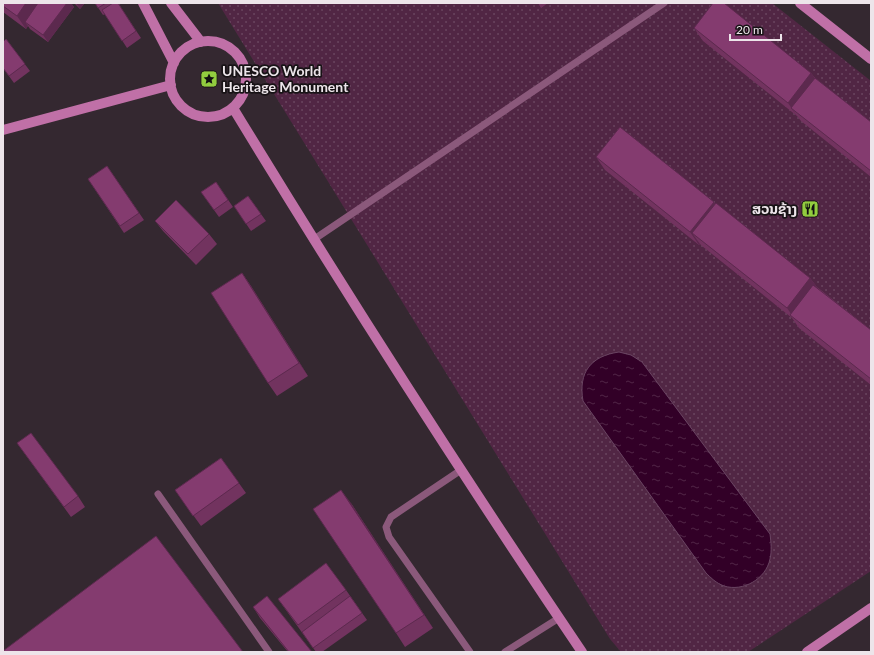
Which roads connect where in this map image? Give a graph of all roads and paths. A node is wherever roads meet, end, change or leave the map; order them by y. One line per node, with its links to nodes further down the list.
1 (143, 3): 7 (street)
2 (171, 3): 5 (street)
3 (664, 3): 11 (lane)
4 (800, 3): 6 (street)
5 (201, 42): 7 (street); 9 (street)
6 (871, 59)
7 (174, 63): 8 (street)
8 (171, 85): 9 (street); 10 (street)
9 (233, 108): 11 (street)
10 (3, 130)
11 (313, 240): 12 (street)
12 (461, 470): 15 (street); 17 (lane)
13 (158, 494): 16 (lane)
14 (871, 608): 20 (street)
15 (559, 618): 18 (lane); 19 (street)
16 (269, 652)
17 (470, 652)
18 (505, 652)
19 (582, 652)
20 (807, 652)

